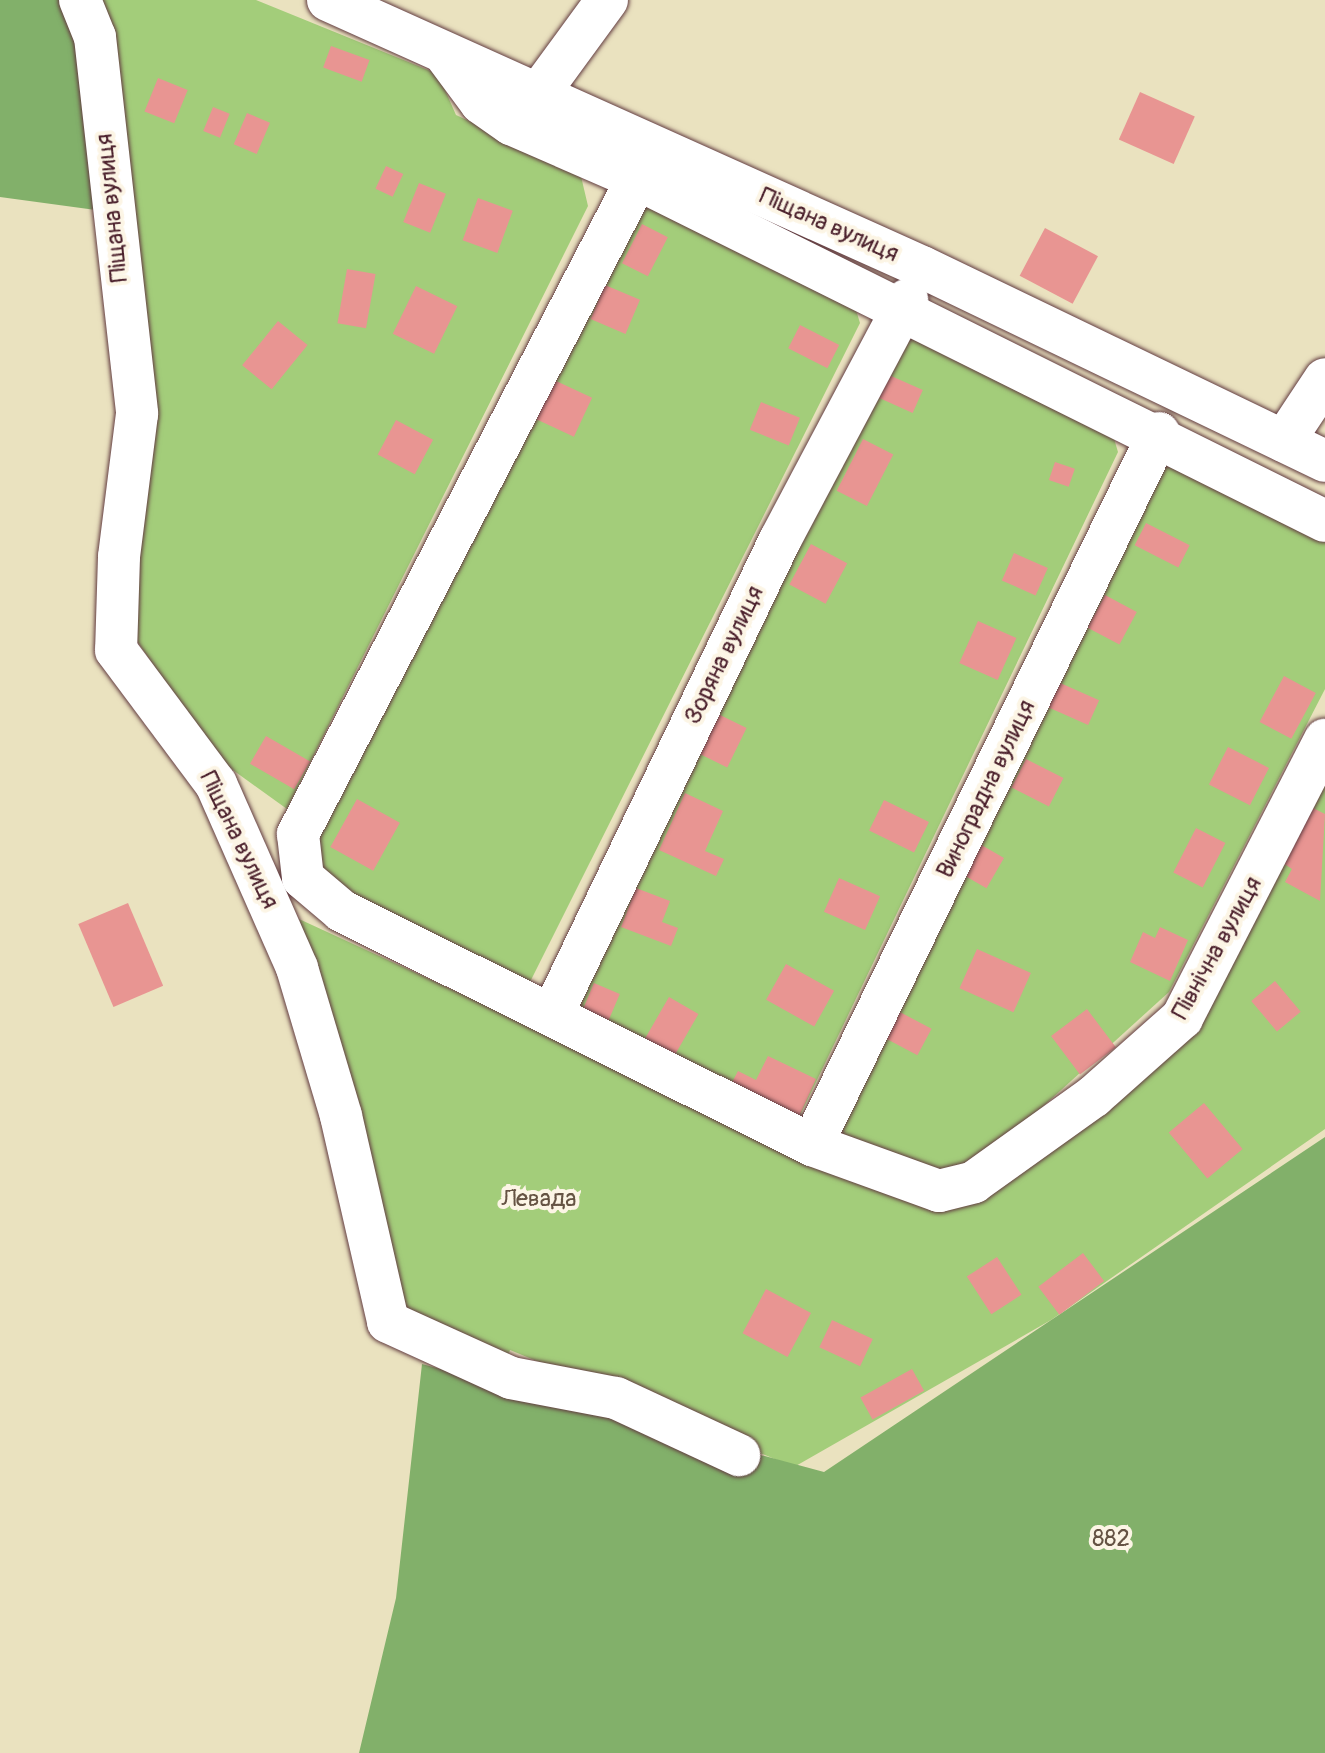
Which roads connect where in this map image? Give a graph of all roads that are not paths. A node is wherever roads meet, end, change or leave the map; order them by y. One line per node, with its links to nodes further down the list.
1 (80, 0): 16 (street, Піщана вулиця)
2 (328, 0): 4 (street, Піщана вулиця)
3 (607, 0): 5 (street)
4 (447, 57): 5 (street, Піщана вулиця); 6 (street)
5 (539, 93): 10 (street, Піщана вулиця)
6 (637, 179): 7 (street); 14 (street)
7 (905, 305): 9 (street); 14 (street, Зоряна вулиця)
8 (1325, 379): 10 (street)
9 (1159, 433): 12 (street); 15 (street, Виноградна вулиця)
10 (1284, 441): 11 (street, Піщана вулиця)
11 (1325, 461)
12 (1325, 521)
13 (1325, 740): 15 (street, Північна вулиця)
14 (552, 1015): 15 (street)
15 (812, 1145)
16 (739, 1455)

